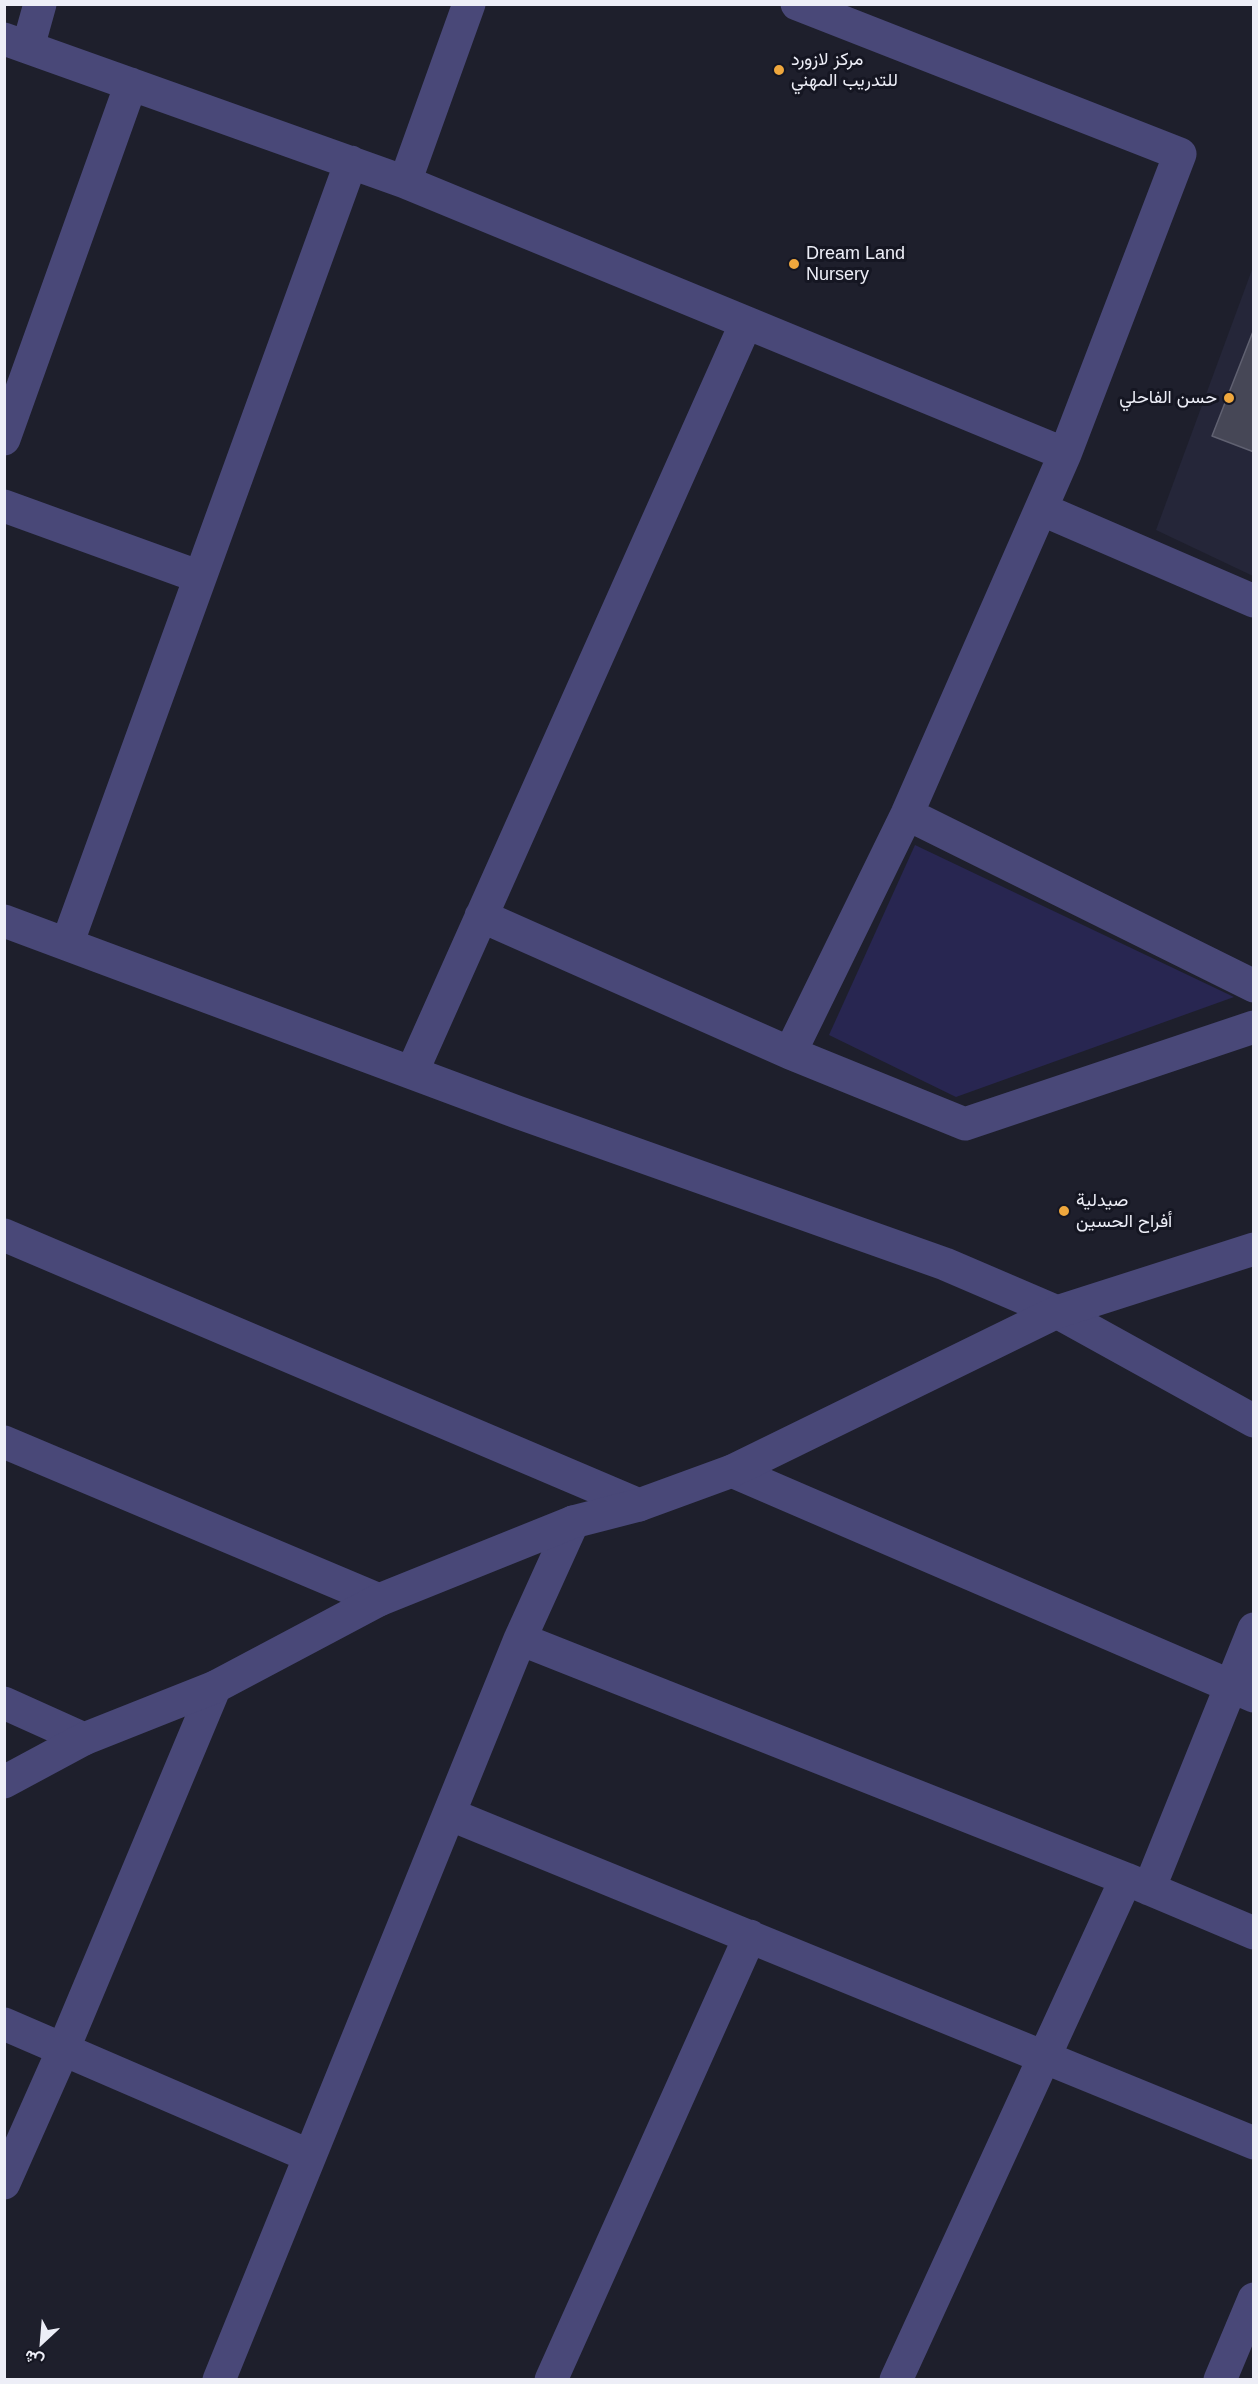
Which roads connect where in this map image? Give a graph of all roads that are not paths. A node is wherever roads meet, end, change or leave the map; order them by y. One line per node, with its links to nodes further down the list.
1 (40, 4): 4 (street)
2 (469, 4): 7 (street)
3 (797, 4): 10 (street)
4 (16, 43): 5 (street)
5 (132, 84): 6 (street); 9 (street)
6 (351, 162): 7 (street); 13 (street)
7 (405, 182): 8 (street)
8 (746, 323): 10 (street); 16 (street)
9 (4, 439)
10 (1065, 454): 12 (street)
11 (4, 506): 13 (street)
12 (1041, 509): 14 (street); 15 (street)
13 (200, 577): 18 (street)
14 (1254, 601)
15 (907, 814): 19 (street); 21 (street)
16 (481, 916): 21 (street); 22 (street)
17 (4, 921): 18 (street)
18 (67, 944): 22 (street)
19 (1254, 986)
20 (1254, 1027): 21 (street)
21 (790, 1053)
22 (412, 1072): 25 (street)
23 (4, 1235): 29 (street)
24 (1254, 1249): 25 (street)
25 (1058, 1312): 26 (street); 28 (street)
26 (1254, 1421)
27 (4, 1442): 31 (street)
28 (732, 1471): 29 (street); 35 (street)
29 (639, 1505): 30 (street)
30 (573, 1522): 31 (street); 33 (street)
31 (379, 1600): 34 (street)
32 (1254, 1629): 35 (street)
33 (520, 1639): 39 (street); 40 (street)
34 (215, 1687): 37 (street); 44 (street)
35 (1241, 1691): 40 (street)
36 (4, 1702): 37 (street)
37 (84, 1739): 38 (street)
38 (4, 1782)
39 (449, 1814): 42 (street); 47 (street)
40 (1137, 1884): 41 (street); 45 (street)
41 (1254, 1933)
42 (750, 1936): 45 (street); 51 (street)
43 (4, 2024): 44 (street)
44 (63, 2050): 47 (street); 48 (street)
45 (1044, 2056): 46 (street); 52 (street)
46 (1254, 2143)
47 (310, 2156): 50 (street)
48 (4, 2183)
49 (1254, 2299): 53 (street)
50 (219, 2379)
51 (550, 2379)
52 (896, 2379)
53 (1220, 2379)

